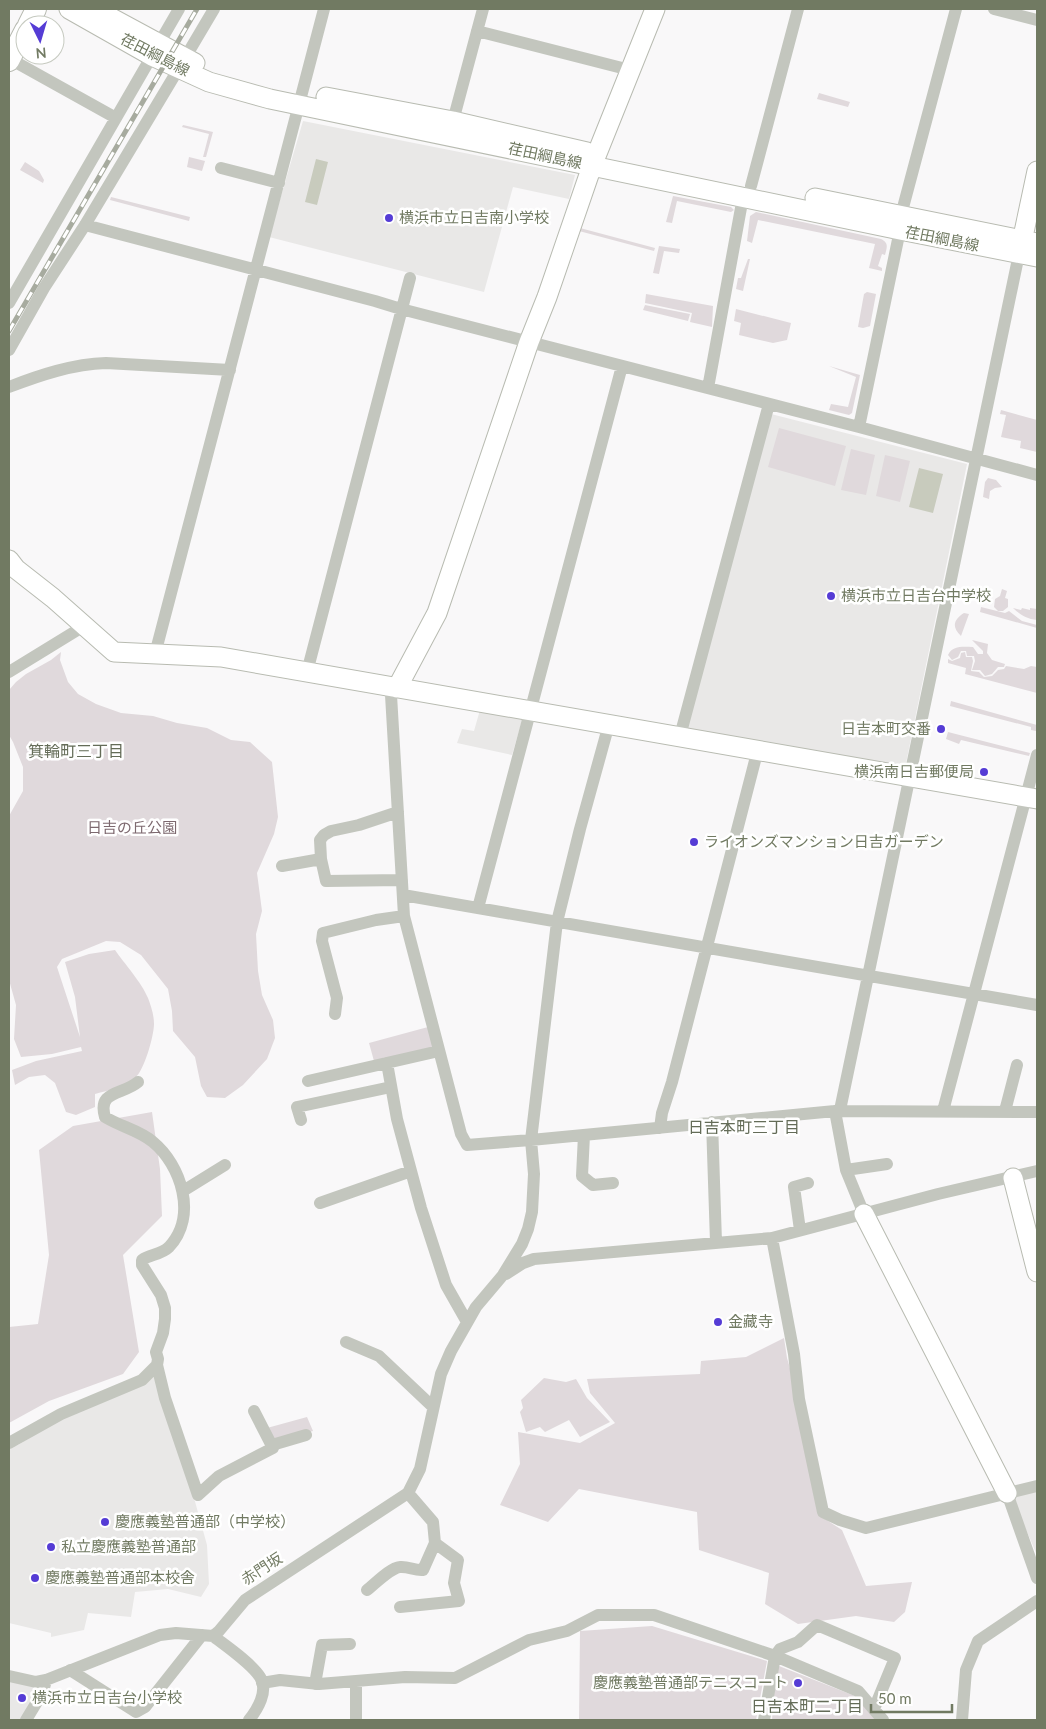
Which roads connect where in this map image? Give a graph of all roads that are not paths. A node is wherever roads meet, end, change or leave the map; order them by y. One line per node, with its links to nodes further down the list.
1 (69, 9): 13 (street, 荏田綱島線)
2 (95, 9): 13 (street, 荏田綱島線)
3 (179, 9): 13 (street)
4 (214, 9): 15 (street)
5 (324, 9): 17 (street)
6 (482, 9): 12 (street)
7 (655, 9): 16 (street)
8 (798, 9): 24 (street)
9 (956, 9): 25 (street)
10 (994, 9): 11 (street)
11 (1037, 20)
12 (477, 31): 16 (street); 19 (street)
13 (156, 49): 15 (street, 荏田綱島線); 18 (street)
14 (10, 60): 18 (street)
15 (182, 63): 17 (street, 荏田綱島線); 26 (street)
16 (630, 70): 20 (street)
17 (302, 98): 19 (street, 荏田綱島線); 20 (street, 荏田綱島線); 23 (street)
18 (116, 118): 30 (street)
19 (453, 121): 20 (street, 荏田綱島線)
20 (594, 160): 24 (street, 荏田綱島線); 32 (street)
21 (221, 168): 23 (street)
22 (1037, 171): 27 (street)
23 (279, 183): 28 (street)
24 (747, 191): 25 (street, 荏田綱島線); 37 (street)
25 (900, 223): 27 (street, 荏田綱島線); 39 (street)
26 (85, 224): 28 (street); 33 (street)
27 (1029, 248): 40 (street)
28 (256, 269): 31 (street); 35 (street)
29 (410, 278): 31 (street)
30 (9, 302)
31 (401, 310): 32 (street); 46 (street)
32 (529, 342): 34 (street); 47 (street)
33 (9, 350)
34 (622, 366): 37 (street); 48 (street)
35 (230, 370): 36 (street); 44 (street)
36 (9, 387)
37 (708, 388): 38 (street)
38 (769, 404): 39 (street); 50 (street)
39 (859, 427): 40 (street)
40 (976, 459): 41 (street); 53 (street)
41 (1037, 475)
42 (9, 560): 43 (street)
43 (84, 626): 44 (street); 45 (street)
44 (155, 654): 46 (street)
45 (9, 672)
46 (307, 672): 47 (street)
47 (397, 688): 48 (street); 55 (street)
48 (530, 709): 49 (street); 60 (street)
49 (609, 724): 50 (street); 62 (street)
50 (680, 736): 51 (street)
51 (758, 749): 53 (street); 63 (street)
52 (1037, 755): 54 (street)
53 (910, 777): 54 (street); 64 (street)
54 (1031, 798): 65 (street)
55 (398, 812): 56 (street); 58 (street)
56 (321, 859): 57 (street); 58 (street)
57 (282, 866)
58 (402, 880): 59 (street)
59 (404, 895): 60 (street); 61 (street)
60 (478, 908): 62 (street)
61 (404, 916): 67 (street); 68 (street)
62 (557, 922): 63 (street); 82 (street)
63 (707, 947): 64 (street); 80 (street)
64 (868, 976): 65 (street); 74 (street)
65 (974, 994): 66 (street); 75 (street)
66 (1037, 1005)
67 (335, 1014)
68 (439, 1051): 69 (street); 82 (street)
69 (387, 1063): 71 (street); 73 (street)
70 (1017, 1065): 76 (street)
71 (308, 1081)
72 (138, 1082): 91 (street)
73 (391, 1087): 78 (street); 86 (street)
74 (837, 1110): 75 (street); 79 (street); 85 (street)
75 (943, 1111): 76 (street)
76 (1005, 1111): 77 (street)
77 (1037, 1112)
78 (301, 1120)
79 (712, 1122): 80 (street); 96 (street)
80 (660, 1128): 81 (street)
81 (584, 1135): 82 (street); 89 (street)
82 (531, 1140): 98 (street)
83 (887, 1164): 85 (street)
84 (224, 1165): 91 (street)
85 (846, 1170): 93 (street)
86 (411, 1171): 92 (street); 99 (street)
87 (1037, 1171): 88 (street)
88 (1012, 1178): 93 (street); 97 (street)
89 (613, 1183)
90 (808, 1183): 94 (street)
91 (183, 1191): 101 (street)
92 (320, 1203)
93 (864, 1214): 94 (street); 109 (street)
94 (800, 1230): 95 (street)
95 (772, 1238): 96 (street); 109 (street)
96 (716, 1242): 98 (street)
97 (1037, 1272)
98 (503, 1275): 99 (street)
99 (467, 1322): 102 (street)
100 (346, 1342): 102 (street)
101 (157, 1365): 105 (street); 106 (street)
102 (433, 1407): 108 (street)
103 (254, 1411): 106 (street)
104 (306, 1435): 106 (street)
105 (9, 1443)
106 (272, 1445)
107 (1037, 1486): 109 (street)
108 (408, 1493): 110 (street); 115 (street, 赤門坂)
109 (1007, 1493): 111 (street)
110 (435, 1543): 112 (street); 114 (street)
111 (1037, 1578)
112 (367, 1590)
113 (1037, 1601): 130 (street)
114 (400, 1607)
115 (208, 1635): 118 (street); 118 (street, 赤門坂); 122 (street)
116 (350, 1644): 123 (street)
117 (775, 1656): 121 (street); 124 (street); 124 (street); 128 (street)
118 (70, 1670): 120 (street)
119 (9, 1676): 120 (street)
120 (46, 1680): 125 (street)
121 (356, 1682): 123 (street); 127 (street)
122 (262, 1683): 123 (street); 126 (street)
123 (315, 1684)
124 (874, 1709): 129 (street)
125 (26, 1720)
126 (249, 1720)
127 (356, 1720)
128 (764, 1720)
129 (883, 1720)
130 (962, 1720)

